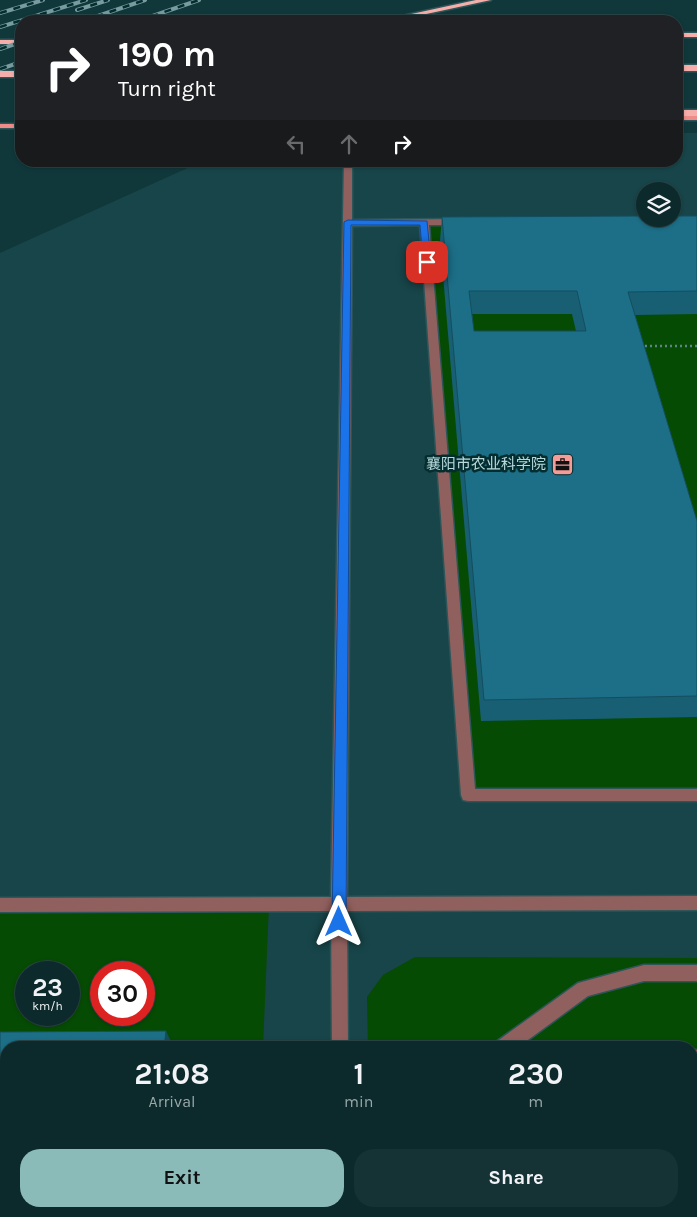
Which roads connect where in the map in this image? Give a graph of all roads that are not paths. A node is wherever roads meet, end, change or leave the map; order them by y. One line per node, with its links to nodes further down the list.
1 (487, 0): 2 (highway)
2 (413, 15)
3 (0, 33): 4 (highway)
4 (15, 33)
5 (683, 35): 6 (highway)
6 (697, 35)
7 (0, 42): 8 (highway)
8 (15, 42)
9 (683, 68): 10 (highway)
10 (697, 68)
11 (0, 74): 12 (highway)
12 (15, 74)
13 (683, 113): 14 (highway)
14 (697, 113)
15 (683, 118): 16 (main road)
16 (697, 118)
17 (0, 126): 18 (main road)
18 (15, 126)
19 (348, 167): 20 (street)
20 (348, 222): 21 (street); 26 (street)
21 (424, 222): 22 (street); 23 (street)
22 (463, 222)
23 (697, 794)
24 (697, 903): 26 (street)
25 (0, 904): 26 (street)
26 (339, 904): 28 (street)
27 (697, 973): 29 (street)
28 (340, 1041)
29 (512, 1041)

